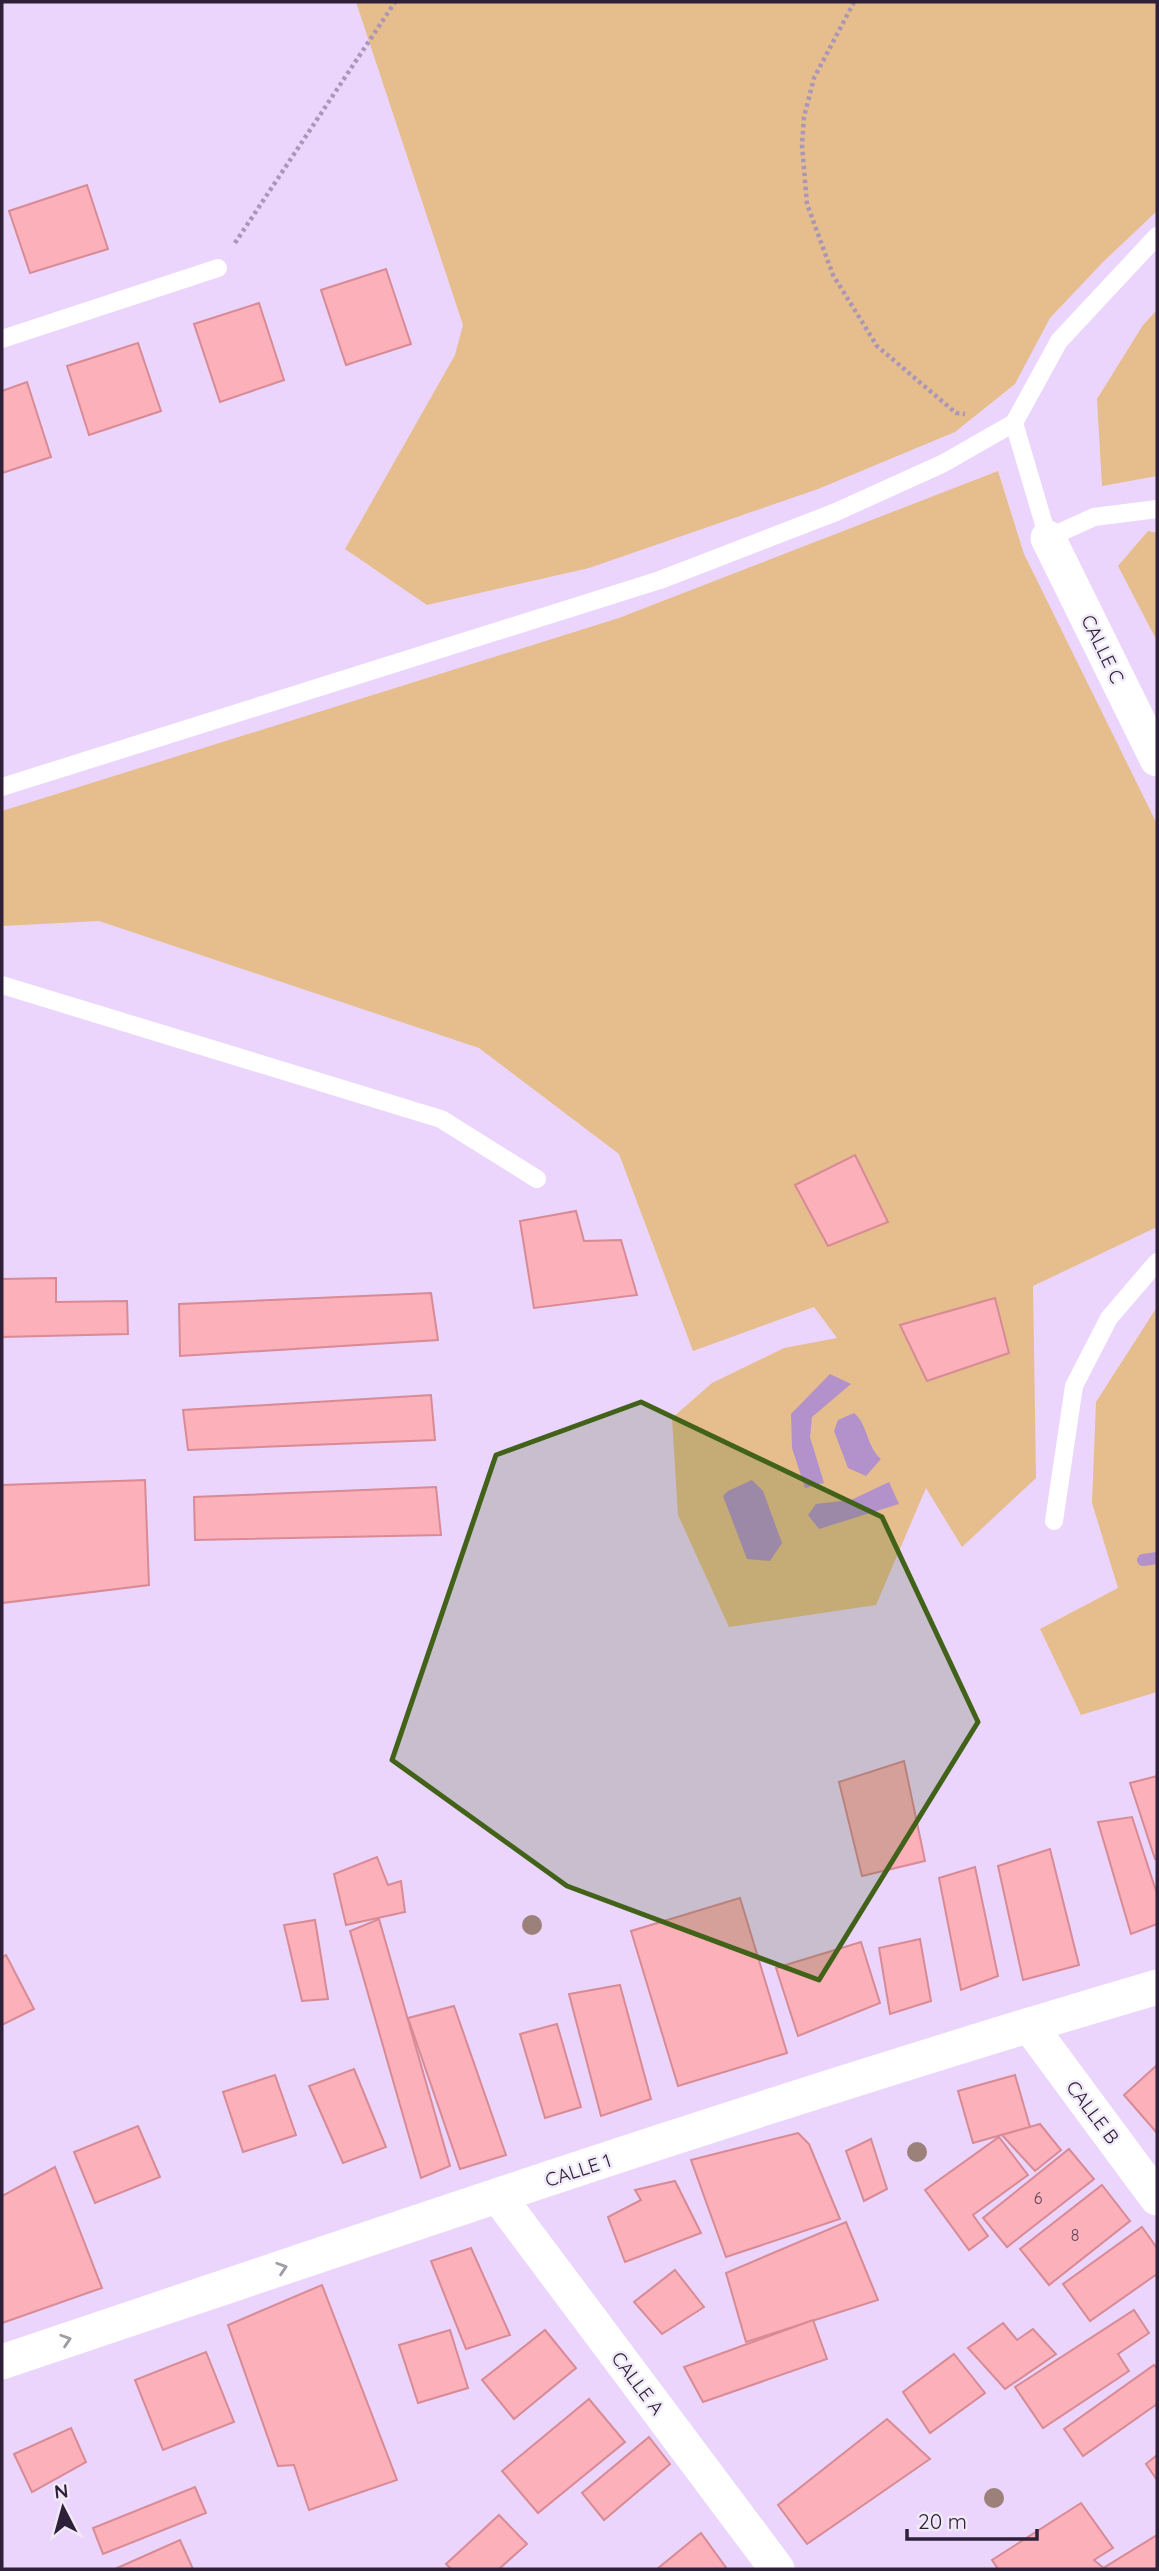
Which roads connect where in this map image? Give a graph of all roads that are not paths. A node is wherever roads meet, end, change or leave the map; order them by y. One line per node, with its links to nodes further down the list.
1 (1157, 236): 4 (lane)
2 (218, 268): 3 (lane)
3 (2, 340)
4 (1014, 423): 6 (lane); 8 (lane)
5 (1157, 509): 6 (lane)
6 (1048, 538): 7 (street, CALLE C)
7 (1157, 759)
8 (2, 787)
9 (2, 985): 10 (lane)
10 (537, 1179)
11 (1157, 1262): 12 (lane)
12 (1054, 1521)
13 (1157, 1987): 14 (street, CALLE 1)
14 (1028, 2025): 15 (street, CALLE 1); 16 (street, CALLE B)
15 (498, 2196): 17 (street, CALLE 1, one-way to 15); 18 (street, CALLE A)
16 (1157, 2198)
17 (2, 2362)
18 (777, 2569)

